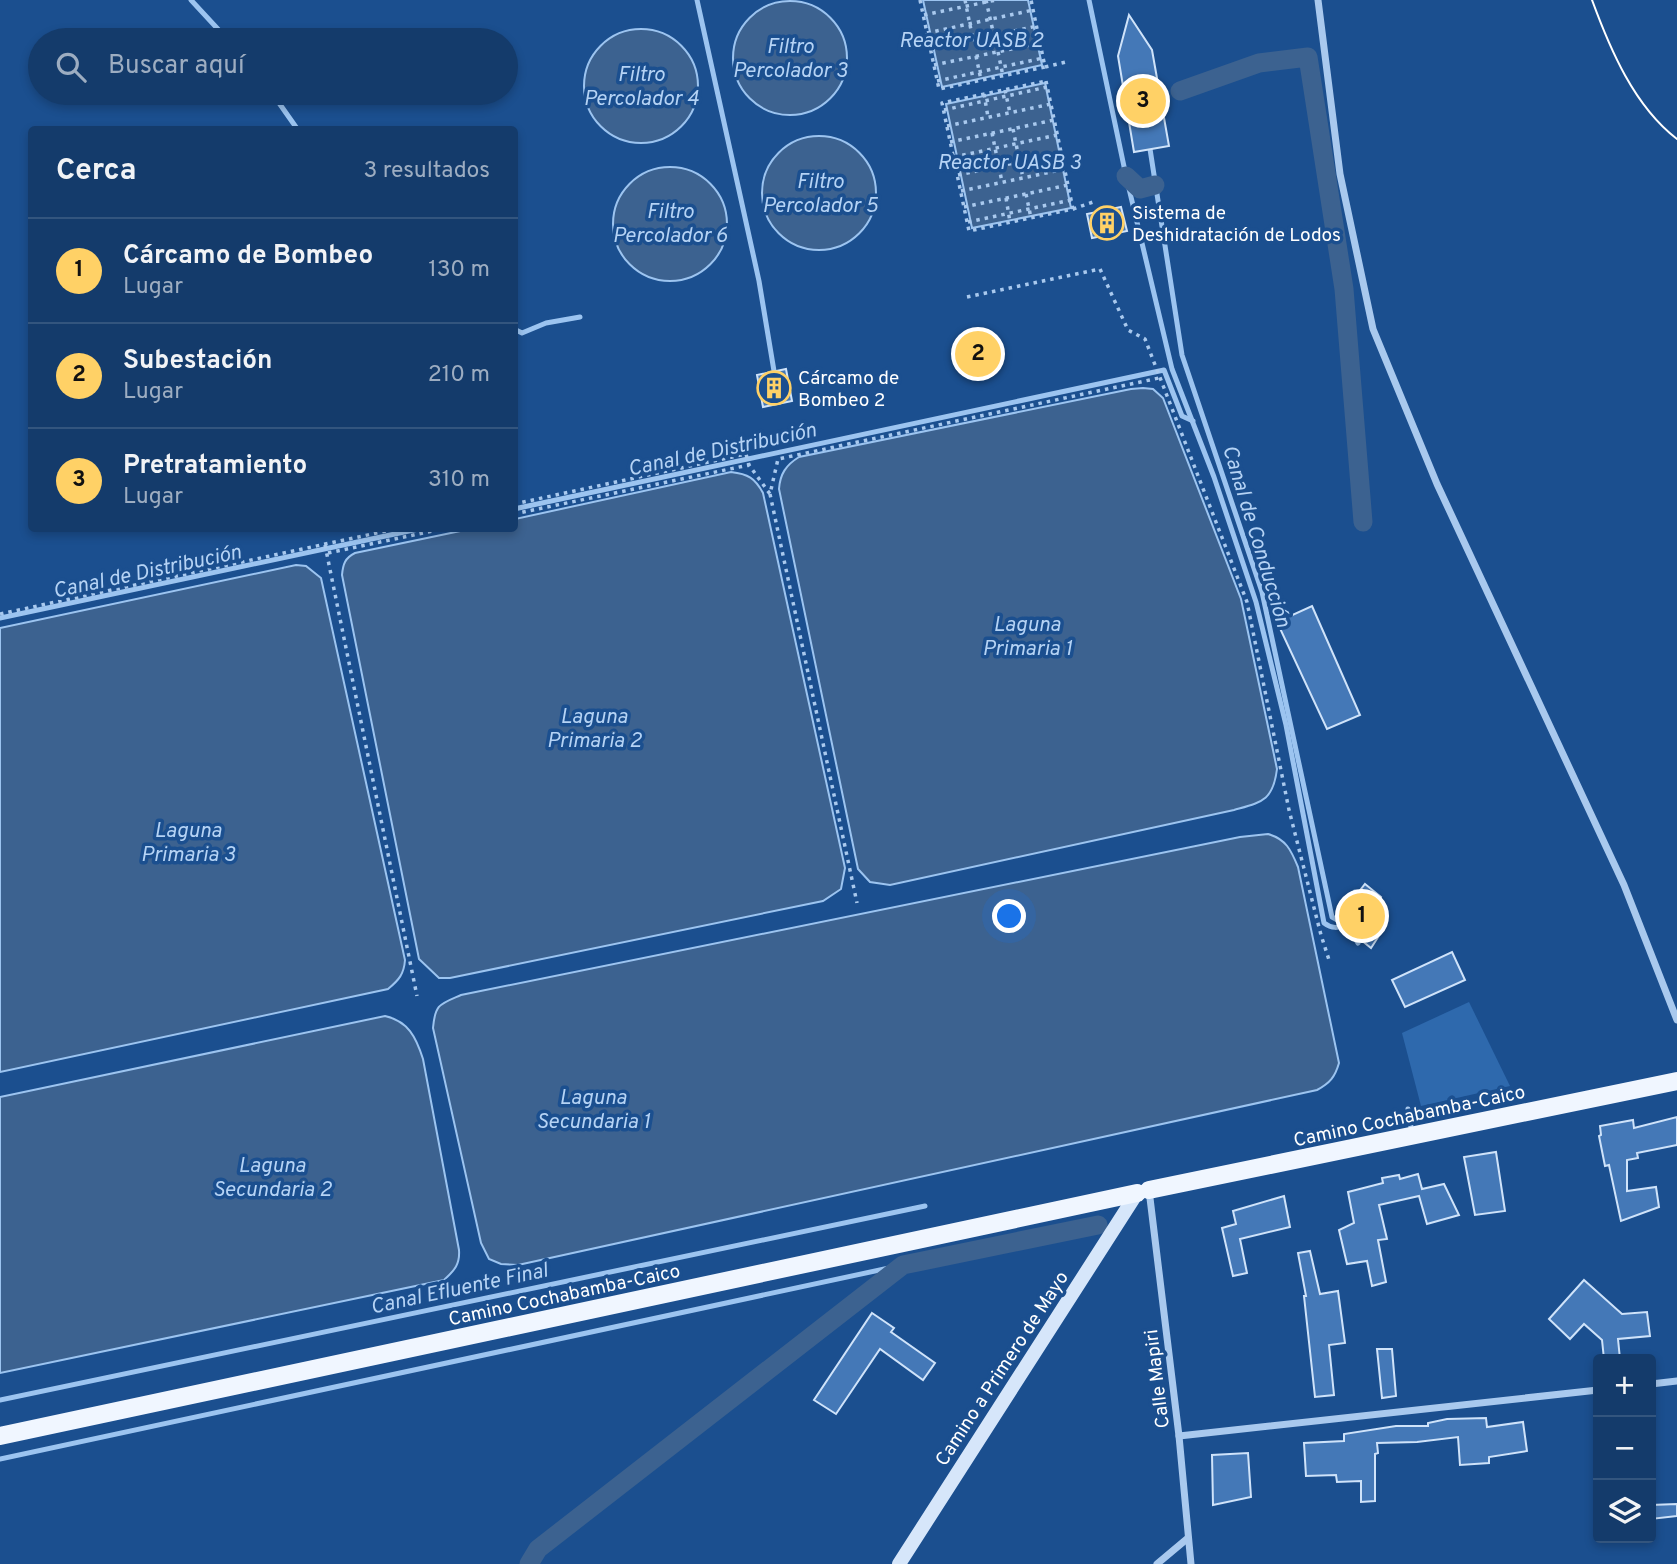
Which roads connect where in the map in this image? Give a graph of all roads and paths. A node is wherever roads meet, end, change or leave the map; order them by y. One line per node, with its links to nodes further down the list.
1 (921, 0): 9 (path)
2 (965, 0): 7 (path, bridge)
3 (996, 0): 6 (path)
4 (1031, 0): 8 (path)
5 (1318, 0): 81 (street)
6 (986, 1): 7 (path); 10 (path, bridge)
7 (966, 6): 9 (path); 11 (path, bridge)
8 (1033, 10): 10 (path); 12 (path)
9 (923, 15): 13 (path)
10 (991, 20): 11 (path); 14 (path, bridge)
11 (970, 24): 13 (path); 15 (path, bridge)
12 (1037, 26): 14 (path); 16 (path)
13 (927, 33): 17 (path)
14 (994, 36): 15 (path)
15 (973, 40): 17 (path)
16 (1040, 43): 18 (path); 20 (path)
17 (931, 49): 22 (path)
18 (998, 52): 19 (path); 23 (path, bridge)
19 (976, 56): 22 (path); 25 (path, bridge)
20 (1043, 58): 23 (path); 24 (path)
21 (1066, 62): 24 (path)
22 (934, 65): 28 (path)
23 (1001, 67): 25 (path); 26 (path, bridge)
24 (1045, 67): 26 (path)
25 (979, 72): 27 (path, bridge); 28 (path)
26 (1003, 76): 27 (path)
27 (981, 80): 28 (path)
28 (937, 81)
29 (1047, 88): 30 (path); 32 (path); 34 (path)
30 (1005, 90): 31 (path); 32 (path, bridge)
31 (984, 94): 33 (path, bridge); 35 (path)
32 (1006, 96): 33 (path); 36 (path, bridge)
33 (985, 101): 35 (path); 37 (path, bridge)
34 (1051, 104): 36 (path); 38 (path)
35 (944, 110): 39 (path)
36 (1010, 113): 37 (path)
37 (988, 117): 39 (path)
38 (1054, 120): 40 (path); 42 (path)
39 (947, 126): 43 (path)
40 (1013, 129): 41 (path); 44 (path, bridge)
41 (992, 133): 43 (path); 45 (path, bridge)
42 (1058, 135): 44 (path); 46 (path)
43 (950, 142): 47 (path)
44 (1016, 144): 45 (path); 48 (path, bridge)
45 (995, 148): 47 (path); 49 (path, bridge)
46 (1061, 153): 48 (path); 50 (path)
47 (954, 157): 51 (path)
48 (1020, 162): 49 (path); 52 (path, bridge)
49 (999, 166): 51 (path); 53 (path, bridge)
50 (1065, 169): 52 (path); 54 (path)
51 (958, 175): 55 (path)
52 (1023, 178): 53 (path)
53 (1002, 183): 55 (path)
54 (1068, 185): 56 (path); 58 (path)
55 (961, 191): 60 (path)
56 (1027, 194): 57 (path); 61 (path, bridge)
57 (1006, 198): 60 (path); 63 (path, bridge)
58 (1071, 200): 61 (path); 62 (path)
59 (1096, 201): 62 (path)
60 (964, 207): 65 (path)
61 (1030, 209): 63 (path); 64 (path, bridge)
62 (1073, 209): 64 (path)
63 (1009, 214): 65 (path); 66 (path, bridge)
64 (1031, 218): 66 (path)
65 (968, 222): 66 (path)
66 (1010, 222)
67 (967, 297): 68 (path)
68 (1159, 378): 70 (path); 79 (path)
69 (749, 465): 70 (path); 71 (path); 72 (path)
70 (769, 494): 78 (path)
71 (518, 503)
72 (518, 513)
73 (382, 532): 75 (path)
74 (429, 532): 76 (path)
75 (325, 545): 76 (path); 77 (path)
76 (328, 554): 80 (path)
77 (0, 614)
78 (857, 903)
79 (1331, 963)
80 (417, 996)
81 (1677, 1020)
82 (1677, 1080): 84 (main road, Camino Cochabamba-Caico)
83 (1408, 1109): 84 (lane)
84 (1412, 1136): 85 (main road, Camino Cochabamba-Caico)
85 (1143, 1192): 89 (street, Calle Mapiri); 90 (main road, Camino Cochabamba-Caico); 92 (main road, Camino a Primero de Mayo)
86 (1677, 1381): 87 (street)
87 (1656, 1383)
88 (1593, 1391): 89 (street)
89 (1179, 1436): 91 (street, Calle Mapiri)
90 (0, 1437)
91 (1188, 1538): 93 (street); 94 (street, Calle Mapiri)
92 (899, 1564)
93 (1157, 1564)
94 (1191, 1564)

